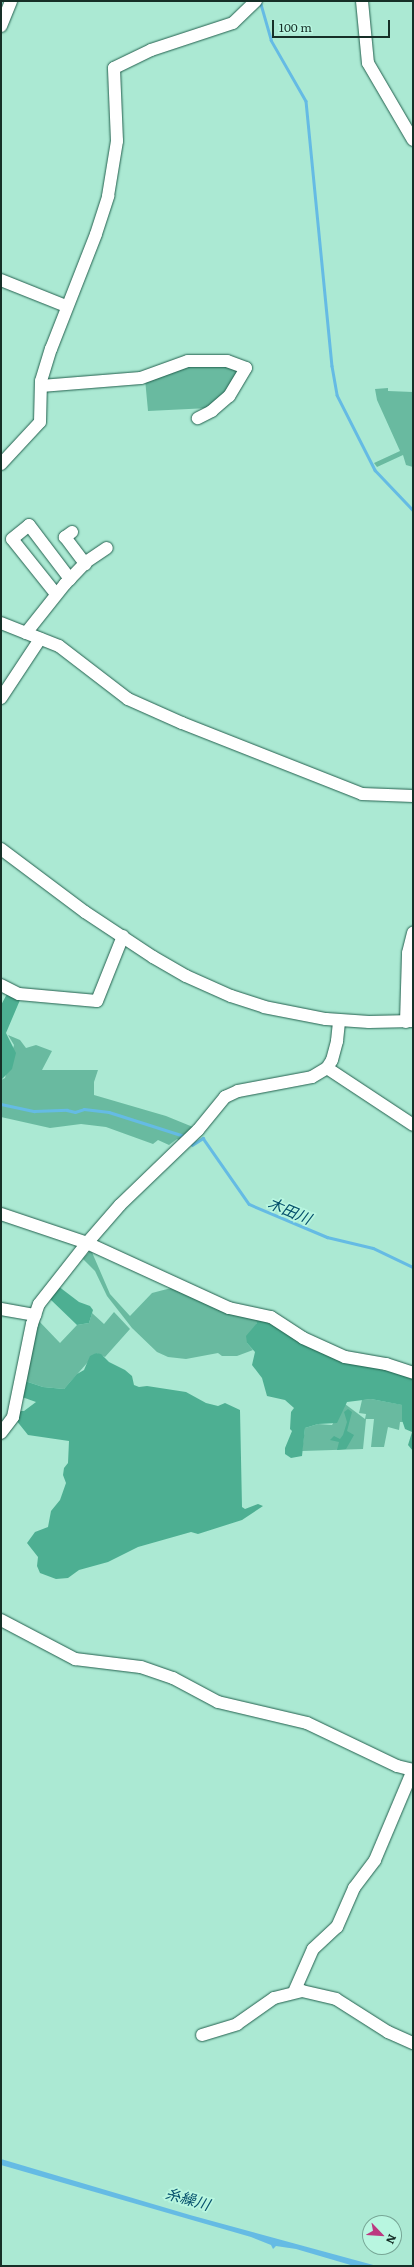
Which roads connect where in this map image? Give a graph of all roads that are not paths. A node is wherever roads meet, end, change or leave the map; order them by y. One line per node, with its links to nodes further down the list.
1 (11, 1): 4 (street)
2 (256, 1): 7 (street)
3 (362, 1): 5 (street)
4 (1, 26)
5 (413, 140)
6 (1, 280): 7 (street)
7 (66, 306): 8 (street)
8 (41, 386): 9 (street); 10 (street)
9 (198, 418)
10 (1, 464)
11 (72, 532): 13 (street)
12 (107, 548): 13 (street)
13 (85, 564): 14 (street)
14 (70, 579): 15 (street); 15 (street)
15 (56, 594): 17 (street)
16 (1, 623): 17 (street)
17 (26, 633): 18 (street)
18 (40, 639): 19 (street); 20 (street)
19 (1, 698)
20 (413, 796)
21 (1, 849): 23 (street)
22 (413, 933): 26 (street)
23 (123, 936): 24 (street); 25 (street)
24 (1, 985)
25 (339, 1020): 26 (street); 27 (street)
26 (410, 1021)
27 (327, 1068): 28 (street); 30 (street)
28 (413, 1125)
29 (1, 1214): 30 (street)
30 (87, 1243): 32 (street); 33 (street)
31 (1, 1309): 32 (street)
32 (35, 1315): 34 (street)
33 (413, 1373)
34 (1, 1432)
35 (1, 1620): 36 (street)
36 (413, 1770): 37 (street)
37 (294, 1992): 38 (street); 39 (street)
38 (202, 2035)
39 (413, 2043)

